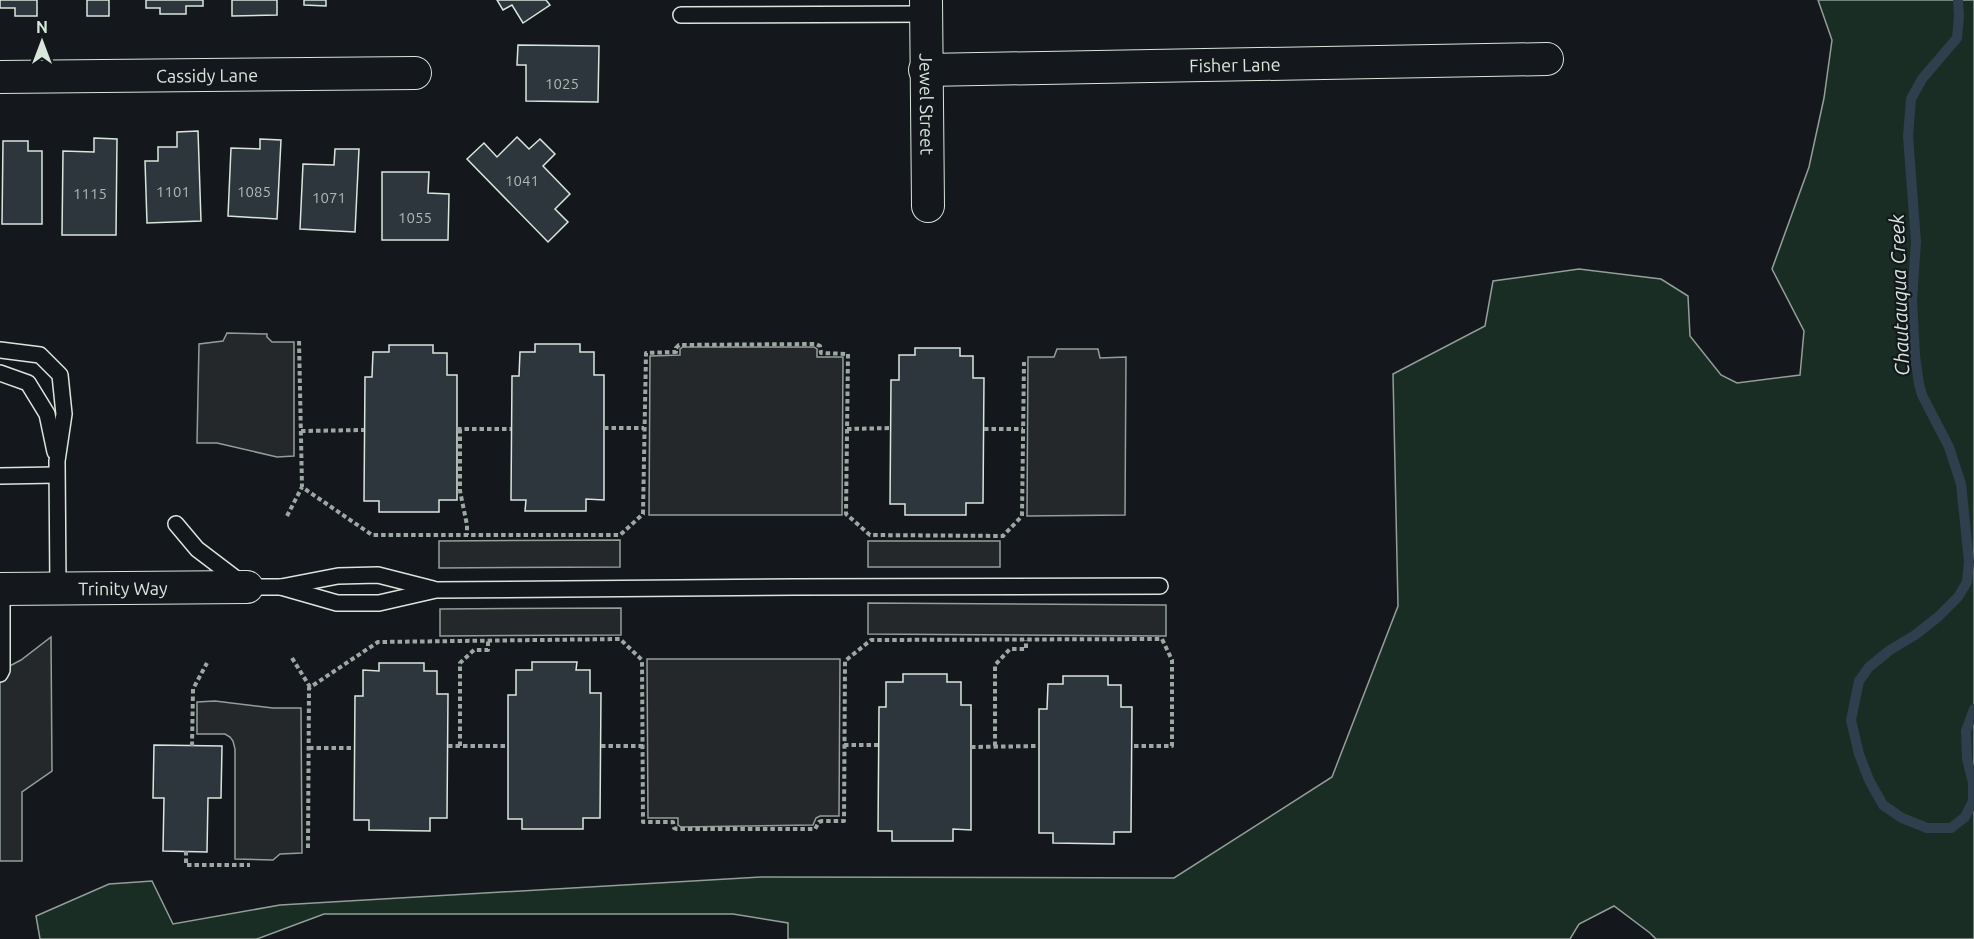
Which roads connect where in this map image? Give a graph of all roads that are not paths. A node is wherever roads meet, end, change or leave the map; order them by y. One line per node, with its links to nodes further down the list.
1 (926, 7): 2 (lane); 4 (street, Jewel Street)
2 (681, 15)
3 (1547, 60): 4 (street, Fisher Lane)
4 (926, 70): 7 (street, Jewel Street)
5 (415, 73): 6 (street, Cassidy Lane)
6 (0, 77)
7 (928, 206)
8 (0, 350): 10 (lane)
9 (0, 373): 10 (lane)
10 (56, 468): 11 (lane); 16 (lane)
11 (0, 476)
12 (176, 524): 14 (lane)
13 (1160, 586): 18 (lane)
14 (247, 587): 15 (lane); 16 (street, Trinity Way)
15 (281, 587): 18 (lane); 18 (lane)
16 (58, 588): 17 (street, Trinity Way)
17 (1, 589): 19 (lane)
18 (436, 590)
19 (0, 674)

